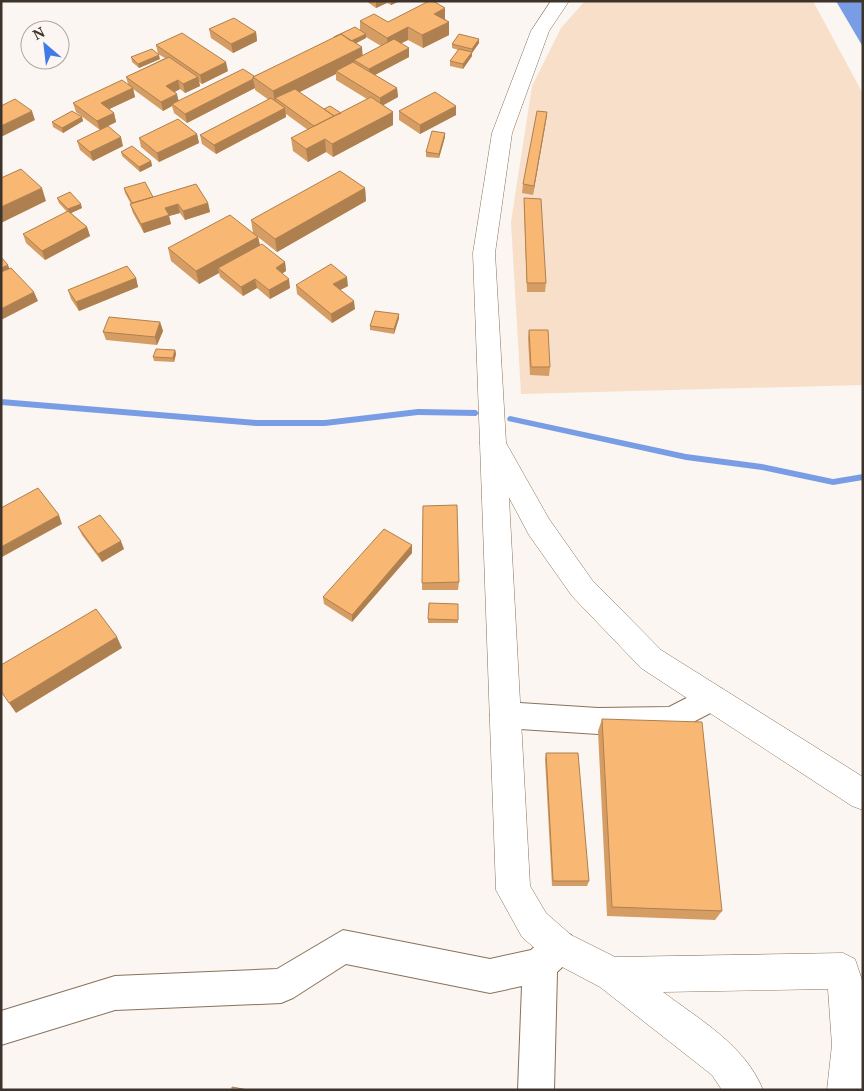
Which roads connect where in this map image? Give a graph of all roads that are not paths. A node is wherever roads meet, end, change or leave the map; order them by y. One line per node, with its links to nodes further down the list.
1 (560, 1): 2 (main road)
2 (493, 443): 3 (main road); 4 (main road)
3 (712, 698): 4 (street); 5 (main road)
4 (505, 715): 6 (main road)
5 (863, 795)
6 (549, 956): 8 (main road); 9 (street); 10 (street)
7 (853, 971): 8 (main road); 12 (main road)
8 (612, 975): 11 (main road)
9 (1, 1028)
10 (536, 1090)
11 (745, 1090)
12 (846, 1090)

